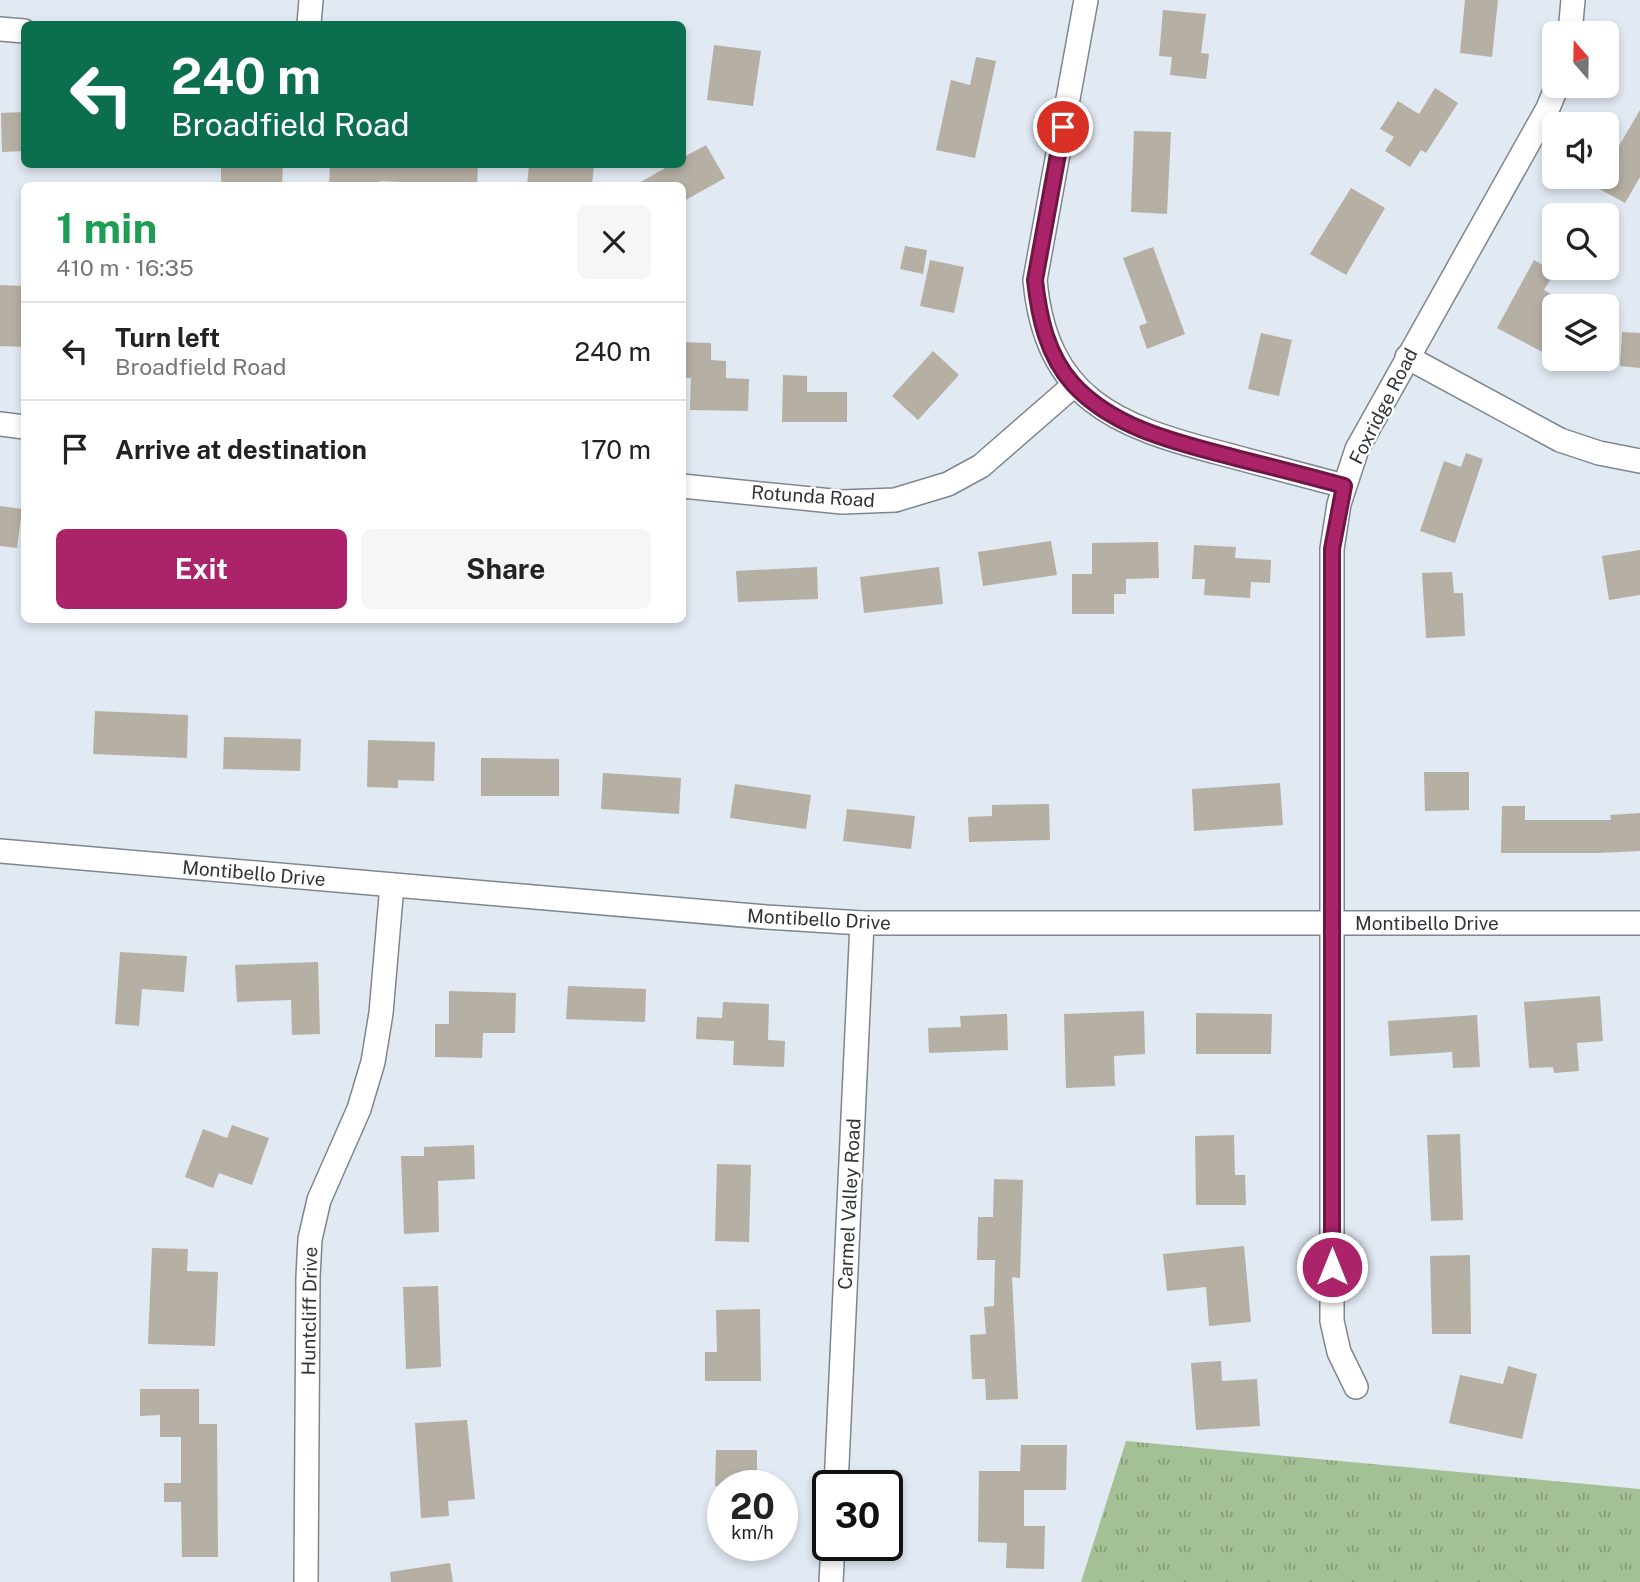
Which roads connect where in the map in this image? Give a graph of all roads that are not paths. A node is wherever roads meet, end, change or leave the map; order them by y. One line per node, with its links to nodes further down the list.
1 (311, 0): 4 (street)
2 (1086, 0): 10 (street)
3 (1573, 0): 5 (street)
4 (309, 21)
5 (1571, 21)
6 (0, 29): 7 (street)
7 (21, 32)
8 (1552, 98): 9 (street, Foxridge Road)
9 (1407, 357): 13 (street); 15 (street, Foxridge Road)
10 (1074, 385): 14 (street, Rotunda Road); 15 (street)
11 (0, 424): 12 (street)
12 (21, 426)
13 (1640, 461)
14 (686, 486)
15 (1344, 486): 19 (street, Foxridge Road)
16 (0, 851): 17 (street, Montibello Drive)
17 (392, 885): 18 (street, Montibello Drive); 24 (street, Huntcliff Drive)
18 (862, 923): 19 (street, Montibello Drive); 22 (street, Carmel Valley Road)
19 (1333, 923): 20 (street, Montibello Drive); 21 (street, Foxridge Road)
20 (1640, 923)
21 (1356, 1387)
22 (837, 1470)
23 (832, 1561): 25 (street)
24 (306, 1582)
25 (831, 1582)

